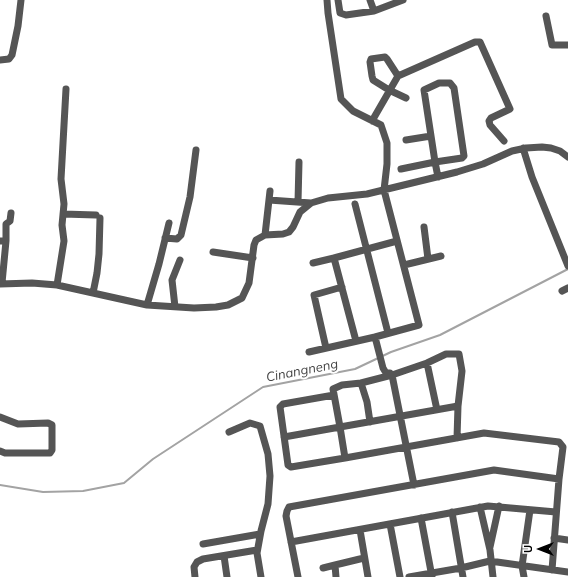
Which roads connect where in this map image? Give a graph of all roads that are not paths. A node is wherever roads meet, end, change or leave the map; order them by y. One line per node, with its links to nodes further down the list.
1 (21, 0): 9 (street)
2 (327, 0): 14 (street)
3 (338, 0): 6 (street)
4 (370, 0): 6 (street)
5 (403, 0): 6 (street)
6 (374, 11)
7 (546, 16): 8 (street)
8 (568, 45)
9 (0, 60)
10 (398, 76): 12 (street); 12 (street); 17 (street)
11 (66, 89): 32 (street)
12 (389, 90): 13 (street); 14 (street)
13 (406, 98)
14 (372, 121): 25 (street)
15 (431, 136): 16 (street); 22 (street); 22 (street)
16 (406, 140)
17 (504, 141)
18 (523, 148): 20 (street); 24 (street); 48 (street)
19 (196, 150): 36 (street)
20 (568, 157)
21 (299, 162): 28 (street)
22 (435, 162): 23 (street); 24 (street)
23 (401, 169)
24 (438, 177): 25 (street)
25 (384, 190): 29 (street); 38 (street)
26 (270, 191): 27 (street)
27 (268, 200): 28 (street); 35 (street)
28 (298, 202): 29 (street)
29 (311, 203): 35 (street)
30 (355, 204): 39 (street)
31 (11, 213): 37 (street)
32 (63, 214): 50 (street); 52 (street)
33 (169, 223): 36 (street)
34 (424, 228): 44 (street)
35 (265, 235): 42 (street)
36 (165, 238): 53 (street)
37 (3, 241): 49 (street)
38 (397, 241): 39 (street); 47 (street)
39 (366, 250): 43 (street); 55 (street)
40 (213, 252): 42 (street)
41 (441, 256): 44 (street)
42 (253, 258): 54 (street)
43 (334, 258): 46 (street); 51 (street)
44 (428, 259): 47 (street)
45 (180, 260): 54 (street)
46 (313, 263)
47 (404, 265): 55 (street)
48 (568, 265)
49 (1, 283): 50 (street)
50 (57, 285): 52 (street)
51 (342, 287): 57 (street); 58 (street)
52 (93, 293): 53 (street)
53 (147, 305): 54 (street)
54 (175, 307)
55 (388, 333): 56 (street)
56 (375, 337): 57 (street); 61 (street)
57 (356, 341): 58 (street)
58 (326, 348): 59 (street)
59 (309, 352)
60 (427, 363): 61 (street); 64 (street); 65 (street)
61 (392, 376): 62 (street); 66 (street)
62 (361, 383): 63 (street); 68 (street)
63 (334, 395): 69 (street); 71 (street)
64 (458, 406): 65 (street); 72 (street)
65 (437, 410): 66 (street)
66 (400, 416): 68 (street); 73 (street)
67 (0, 417): 74 (street)
68 (370, 422): 69 (street)
69 (340, 427): 71 (street); 75 (street)
70 (229, 432): 86 (street)
71 (284, 437): 75 (street)
72 (456, 438): 73 (street); 76 (street)
73 (407, 448): 75 (street); 77 (street)
74 (0, 451)
75 (346, 458)
76 (559, 479): 77 (street); 82 (street)
77 (414, 484): 89 (street)
78 (499, 506): 79 (street); 80 (street); 92 (street)
79 (480, 507): 81 (street); 92 (street)
80 (530, 510): 82 (street); 97 (street)
81 (452, 512): 83 (street); 99 (street)
82 (556, 512): 87 (street)
83 (421, 518): 84 (street); 102 (street)
84 (390, 524): 85 (street); 109 (street)
85 (360, 530): 89 (street); 94 (street)
86 (260, 534): 90 (street); 91 (street)
87 (554, 538): 88 (street); 100 (street)
88 (568, 540)
89 (291, 542): 106 (street)
90 (203, 544)
91 (257, 550): 93 (street); 105 (street)
92 (490, 550): 95 (street)
93 (224, 556): 103 (street); 104 (street)
94 (364, 558): 96 (street); 108 (street)
95 (490, 561): 97 (street); 99 (street); 112 (street)
96 (335, 565): 98 (street); 107 (street)
97 (522, 566): 100 (street); 113 (street)
98 (323, 568)
99 (461, 568): 102 (street); 111 (street)
100 (552, 570): 101 (street)
101 (568, 572)
102 (432, 575): 110 (street)
103 (195, 577)
104 (227, 577)
105 (261, 577)
106 (298, 577)
107 (336, 577)
108 (368, 577)
109 (400, 577)
110 (409, 577)
111 (463, 577)
112 (494, 577)
113 (524, 577)

